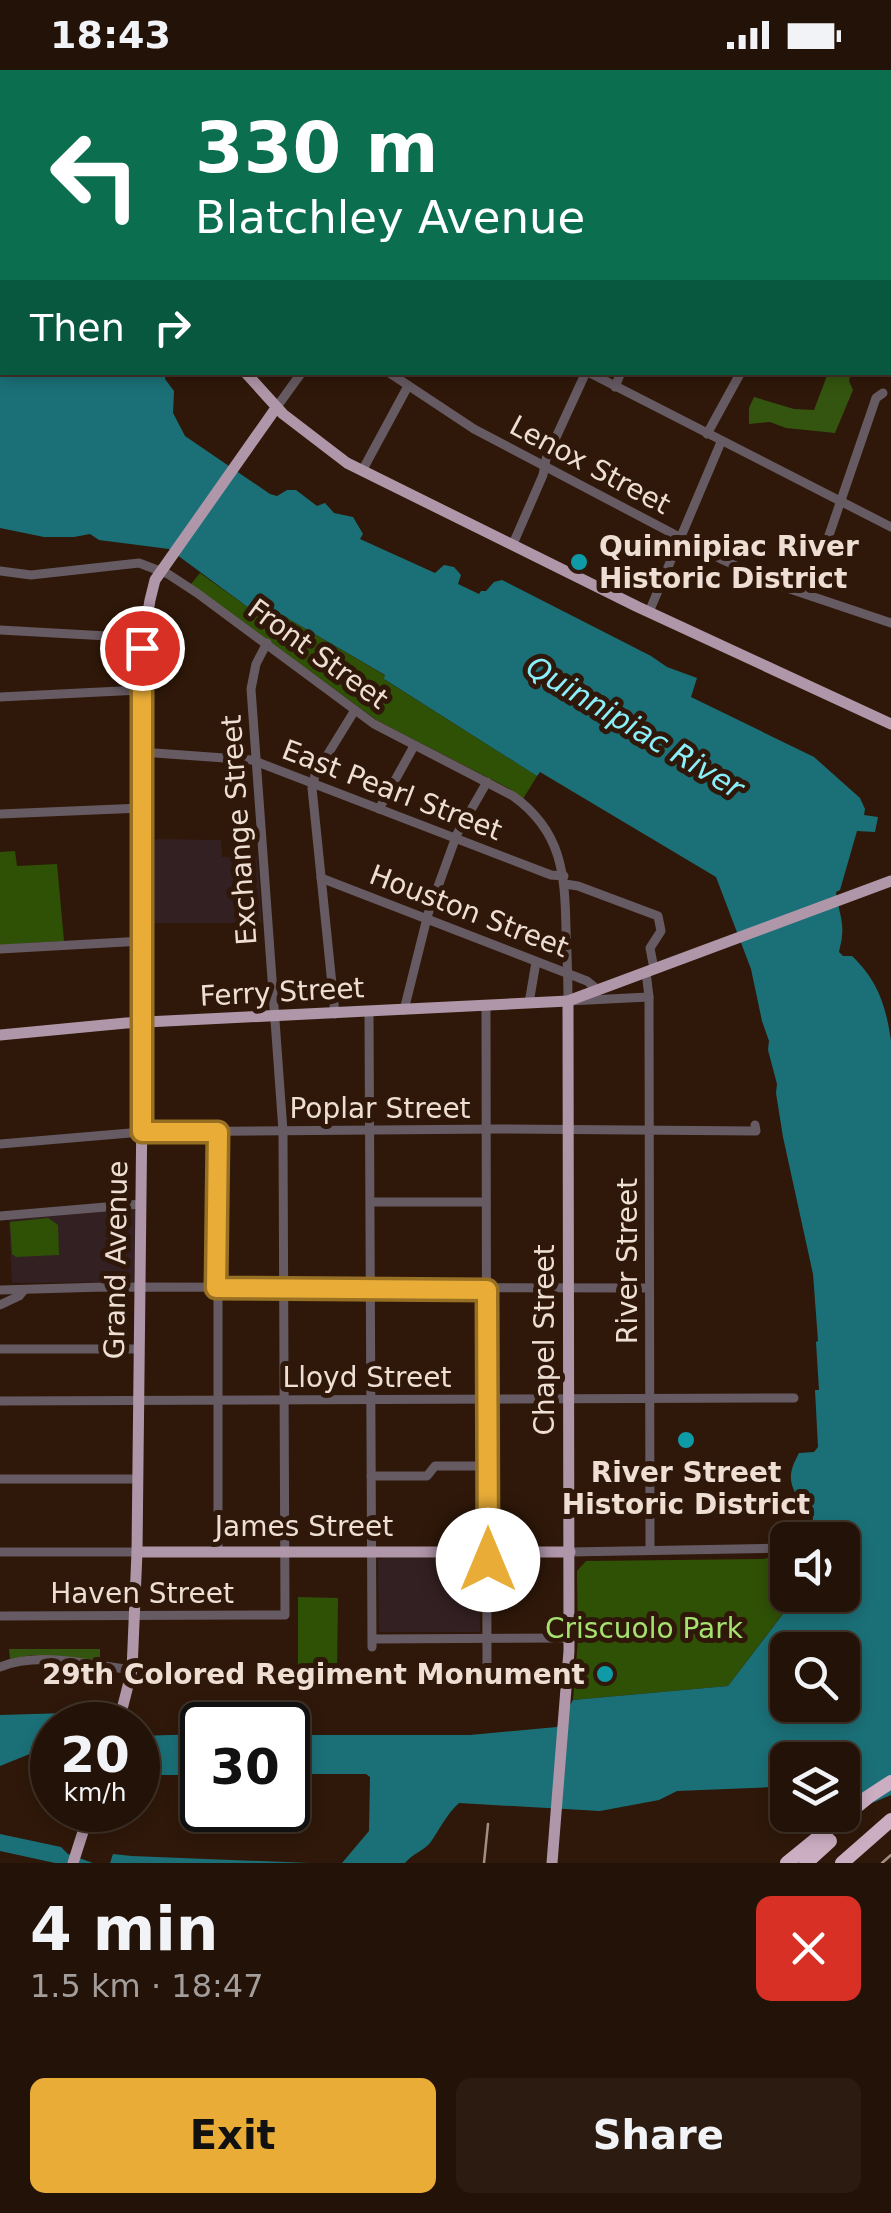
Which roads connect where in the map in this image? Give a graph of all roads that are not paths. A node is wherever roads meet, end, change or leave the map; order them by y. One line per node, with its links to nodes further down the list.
1 (248, 375): 11 (main road)
2 (300, 375): 11 (street)
3 (392, 375): 8 (street, Lenox Street)
4 (586, 375): 14 (street)
5 (593, 375): 9 (street)
6 (620, 375): 9 (street)
7 (738, 375): 12 (street)
8 (408, 386): 14 (street, Lenox Street); 15 (street)
9 (614, 386): 12 (street)
10 (883, 392): 16 (street)
11 (276, 408): 15 (main road); 22 (main road, Grand Avenue)
12 (707, 434): 13 (street)
13 (721, 442): 16 (street); 18 (street)
14 (544, 467): 18 (street, Lenox Street); 19 (street)
15 (362, 471): 19 (main road)
16 (840, 502): 17 (street); 20 (street)
17 (891, 527)
18 (682, 538): 23 (street); 24 (street, Lenox Street)
19 (513, 544): 23 (main road)
20 (825, 547)
21 (0, 571): 22 (street, Front Street)
22 (162, 571): 26 (main road, Grand Avenue); 27 (street, Front Street)
23 (649, 612): 31 (main road)
24 (891, 623)
25 (0, 630): 26 (street)
26 (143, 638): 28 (main road, Grand Avenue)
27 (267, 644): 30 (street, Front Street); 34 (street, Exchange Street)
28 (140, 690): 29 (street); 33 (main road, Grand Avenue)
29 (0, 697)
30 (355, 710): 32 (street, Front Street); 36 (street)
31 (891, 724)
32 (414, 746): 35 (street, Front Street); 38 (street)
33 (141, 752): 34 (street, East Pearl Street); 37 (main road, Grand Avenue)
34 (256, 761): 36 (street, East Pearl Street); 58 (street, Exchange Street)
35 (487, 782): 40 (street); 42 (street, Front Street)
36 (313, 784): 38 (street, East Pearl Street); 41 (street)
37 (142, 808): 39 (street); 45 (main road, Grand Avenue)
38 (379, 809): 40 (street, East Pearl Street)
39 (0, 814)
40 (456, 838): 42 (street, East Pearl Street); 44 (street)
41 (321, 878): 44 (street, Houston Street); 57 (street)
42 (564, 880): 48 (street, East Pearl Street); 49 (street, Chapel Street)
43 (891, 881): 48 (main road, Ferry Street)
44 (426, 919): 47 (street, Houston Street); 55 (street)
45 (143, 941): 46 (street); 59 (main road, Grand Avenue)
46 (0, 949)
47 (536, 962): 49 (street, Houston Street); 53 (street)
48 (650, 971): 50 (main road, Ferry Street); 51 (street, River Street)
49 (568, 974): 50 (street, Houston Street); 52 (street, Chapel Street)
50 (598, 990): 52 (main road, Ferry Street)
51 (649, 997): 52 (street, Ferry Street); 65 (street, River Street)
52 (568, 1001): 53 (main road, Ferry Street); 64 (main road, Chapel Street)
53 (529, 1003): 54 (main road, Ferry Street)
54 (486, 1006): 55 (main road, Ferry Street); 63 (street)
55 (404, 1010): 56 (main road, Ferry Street)
56 (369, 1012): 57 (main road, Ferry Street); 62 (street)
57 (335, 1014): 58 (main road, Ferry Street)
58 (275, 1017): 59 (main road, Ferry Street); 66 (street, Exchange Street)
59 (143, 1023): 60 (main road, Ferry Street); 67 (main road, Grand Avenue)
60 (0, 1035)
61 (756, 1125): 65 (street, Poplar Street)
62 (371, 1130): 63 (street, Poplar Street); 66 (street, Poplar Street); 70 (street)
63 (487, 1130): 64 (street, Poplar Street); 71 (street)
64 (568, 1130): 65 (street, Poplar Street); 82 (main road, Chapel Street)
65 (650, 1130): 77 (street, River Street)
66 (282, 1131): 68 (street, Poplar Street); 78 (street, Exchange Street)
67 (142, 1132): 68 (street, Poplar Street); 69 (street, Poplar Street); 72 (main road, Grand Avenue)
68 (218, 1132): 75 (street)
69 (0, 1144)
70 (371, 1202): 71 (street); 76 (street)
71 (486, 1202): 81 (street)
72 (141, 1204): 73 (street); 74 (main road, Grand Avenue)
73 (0, 1216)
74 (140, 1288): 75 (street); 80 (street); 85 (main road, Grand Avenue)
75 (216, 1288): 78 (street); 90 (street)
76 (370, 1288): 78 (street); 81 (street); 91 (street)
77 (649, 1288): 82 (street); 89 (street, River Street)
78 (284, 1289): 93 (street, Exchange Street)
79 (0, 1290): 80 (street)
80 (24, 1290): 83 (street)
81 (487, 1290): 82 (street); 87 (street)
82 (569, 1290): 88 (main road, Chapel Street)
83 (0, 1305)
84 (0, 1350): 85 (street)
85 (139, 1350): 92 (main road, Grand Avenue)
86 (794, 1398): 89 (street, Lloyd Street)
87 (487, 1399): 88 (street, Lloyd Street); 91 (street, Lloyd Street); 95 (street)
88 (569, 1399): 89 (street, Lloyd Street); 107 (main road, Chapel Street)
89 (650, 1399): 100 (street, River Street)
90 (218, 1400): 92 (street, Lloyd Street); 93 (street, Lloyd Street); 105 (street)
91 (371, 1400): 93 (street, Lloyd Street); 96 (street)
92 (139, 1401): 94 (street, Lloyd Street); 97 (main road, Grand Avenue)
93 (285, 1401): 106 (street, Exchange Street)
94 (0, 1402)
95 (488, 1466): 96 (street); 102 (street)
96 (372, 1476): 101 (street)
97 (138, 1479): 98 (street); 104 (main road, Grand Avenue)
98 (0, 1480)
99 (770, 1548): 100 (street, James Street)
100 (650, 1550): 107 (street, James Street)
101 (372, 1551): 102 (main road, James Street); 106 (main road, James Street); 111 (street)
102 (488, 1551): 107 (main road, James Street); 111 (street)
103 (0, 1552): 104 (street, James Street)
104 (137, 1552): 105 (main road, James Street); 109 (main road, Grand Avenue)
105 (218, 1552): 106 (main road, James Street)
106 (285, 1552): 110 (street, Exchange Street)
107 (570, 1552): 112 (main road, Chapel Street)
108 (0, 1616): 109 (street, Haven Street)
109 (135, 1616): 110 (street, Haven Street); 114 (main road, Grand Avenue)
110 (285, 1616)
111 (488, 1638): 112 (street); 115 (street)
112 (570, 1638): 121 (main road, Chapel Street)
113 (0, 1667): 114 (street)
114 (132, 1670): 116 (main road, Grand Avenue)
115 (487, 1677)
116 (124, 1702)
117 (891, 1785): 122 (highway); 123 (highway)
118 (890, 1821): 124 (highway); 125 (highway)
119 (83, 1832): 120 (main road)
120 (75, 1859)
121 (552, 1863)
122 (790, 1863)
123 (806, 1863)
124 (842, 1863)
125 (851, 1863)

